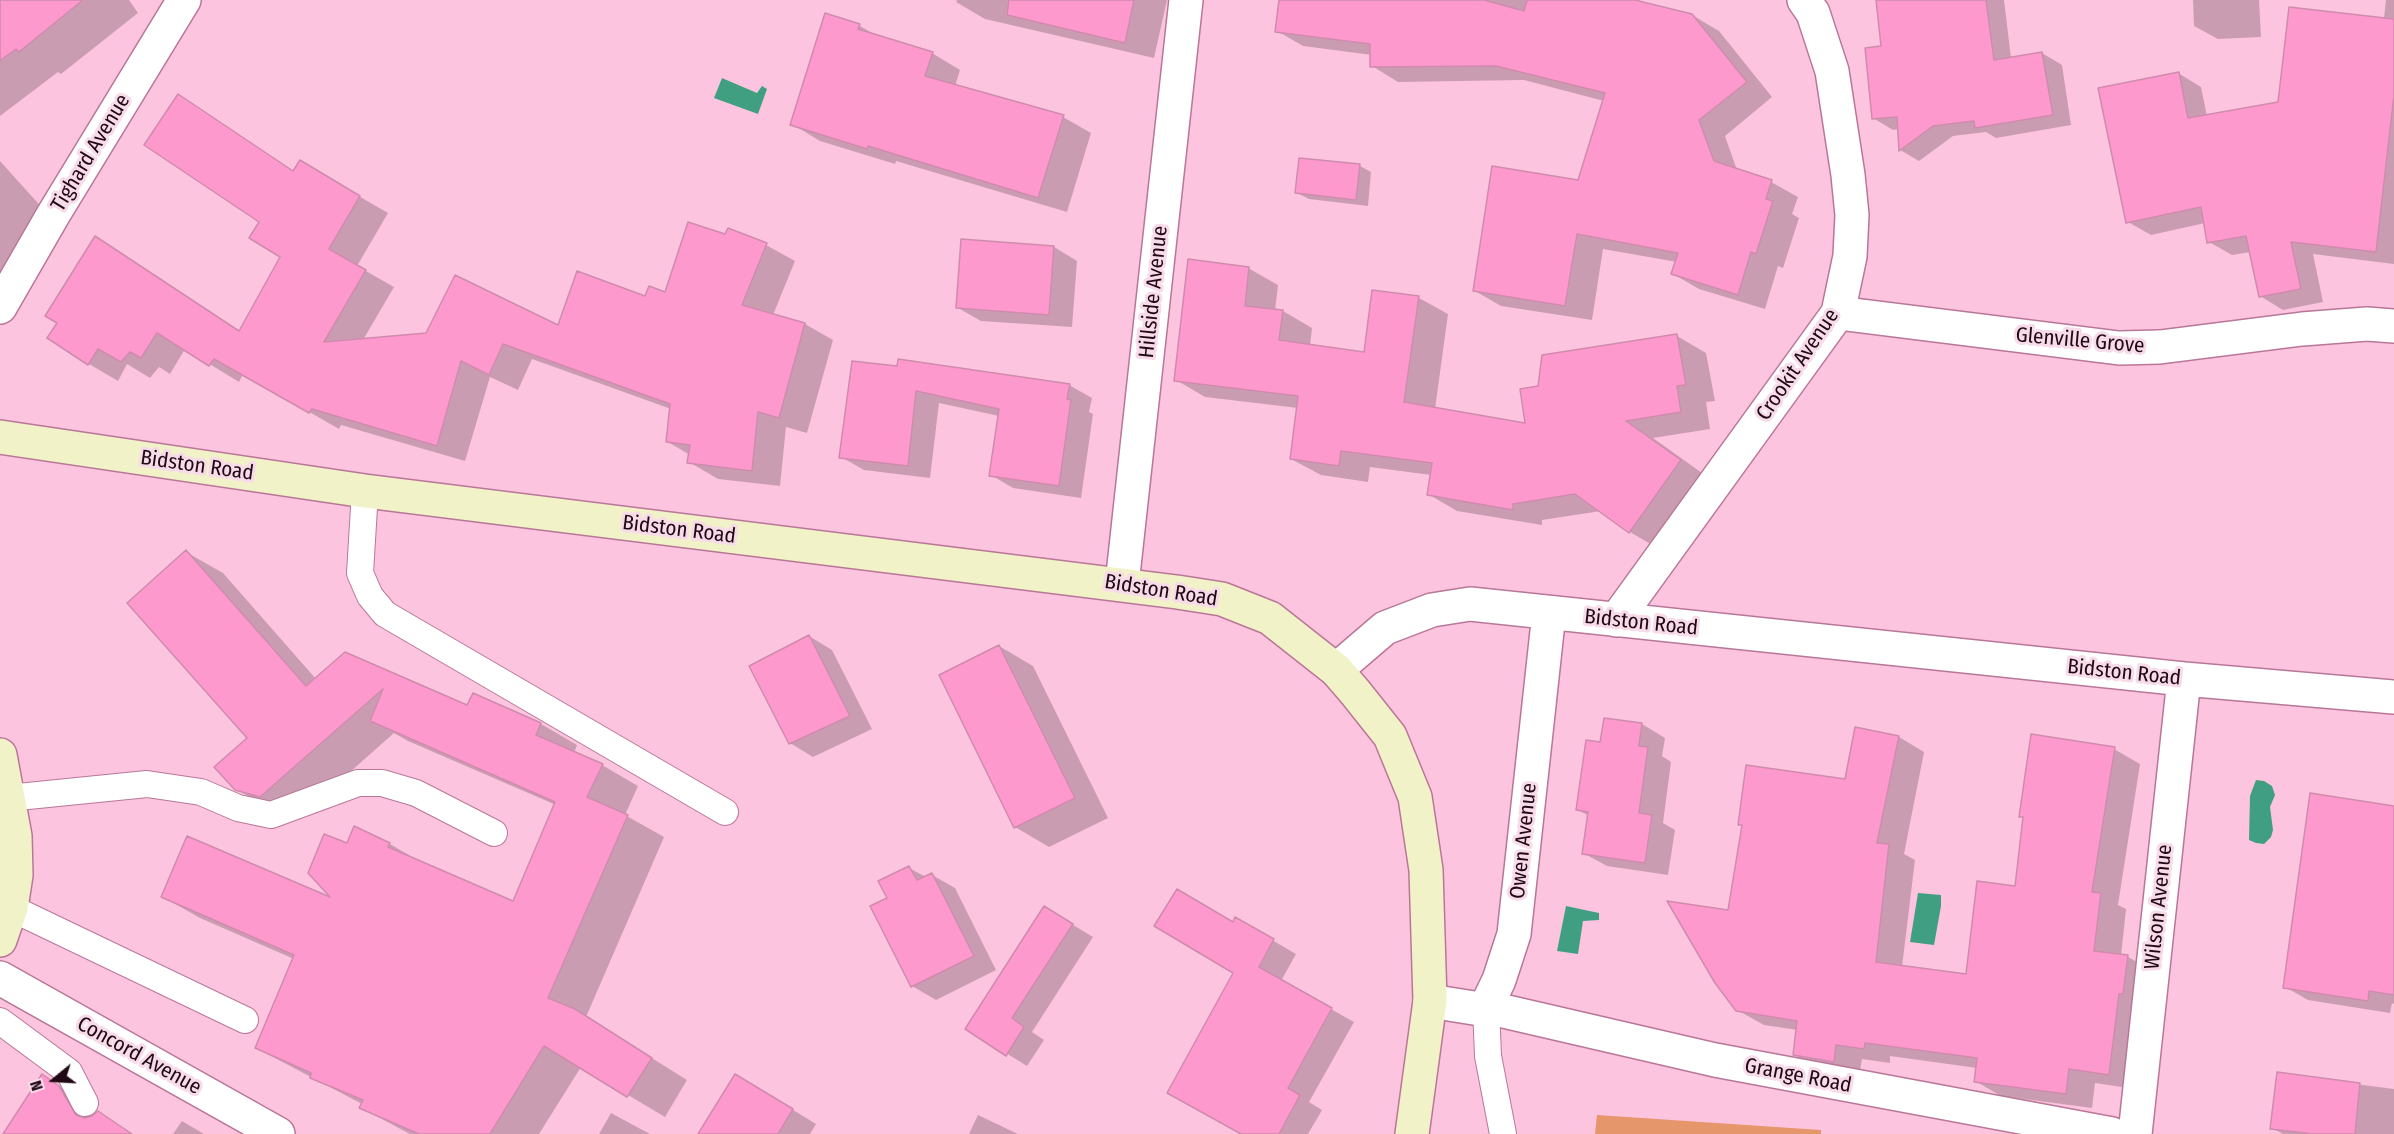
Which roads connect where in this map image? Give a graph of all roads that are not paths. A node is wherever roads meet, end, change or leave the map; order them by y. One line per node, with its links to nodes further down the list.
1 (184, 0): 4 (street, Tighard Avenue)
2 (1186, 0): 9 (street, Hillside Avenue)
3 (1804, 0): 5 (street, Crookit Avenue)
4 (0, 306)
5 (1838, 314): 6 (street, Glenville Grove); 11 (street, Crookit Avenue)
6 (2394, 326)
7 (0, 437): 8 (street, Bidston Road)
8 (365, 491): 9 (street, Bidston Road); 17 (lane)
9 (1122, 584): 12 (street, Bidston Road)
10 (1549, 613): 11 (street, Bidston Road); 12 (street, Bidston Road); 23 (street, Owen Avenue)
11 (1616, 620): 13 (street, Bidston Road)
12 (1336, 670): 22 (street)
13 (2184, 679): 14 (street, Bidston Road); 31 (street, Wilson Avenue)
14 (2394, 697)
15 (0, 755): 16 (street)
16 (8, 798): 18 (lane); 19 (street)
17 (725, 812)
18 (494, 833)
19 (11, 908): 20 (street); 24 (lane)
20 (0, 940)
21 (0, 978): 27 (street, Concord Avenue)
22 (1430, 1001): 23 (street); 28 (street)
23 (1486, 1007): 29 (lane); 30 (street, Grange Road)
24 (245, 1020)
25 (0, 1021): 26 (lane)
26 (85, 1103)
27 (278, 1134)
28 (1412, 1134)
29 (1503, 1134)
30 (2112, 1134)
31 (2135, 1134)

